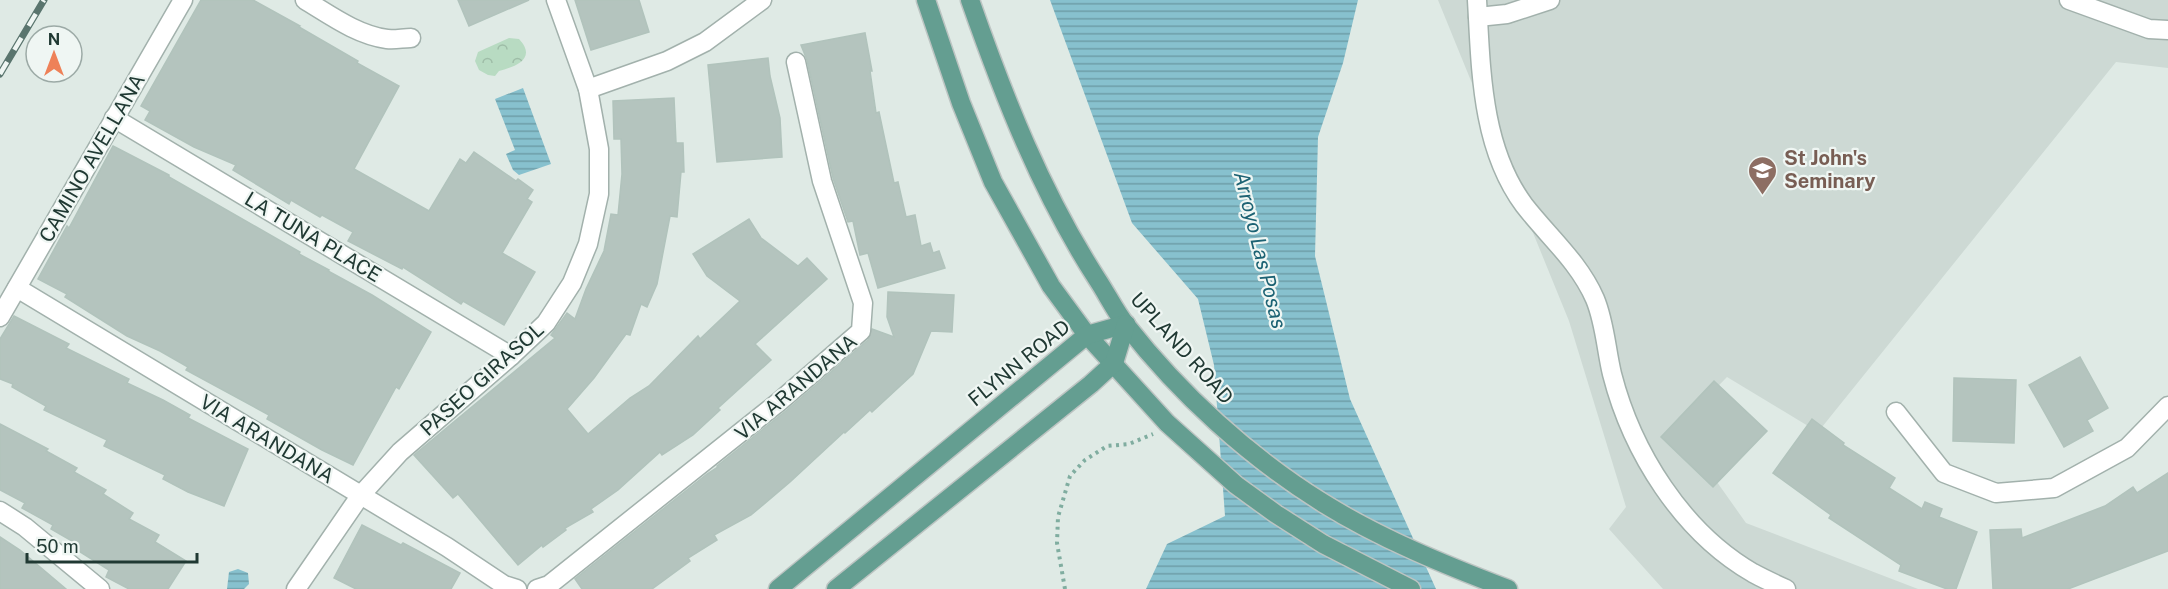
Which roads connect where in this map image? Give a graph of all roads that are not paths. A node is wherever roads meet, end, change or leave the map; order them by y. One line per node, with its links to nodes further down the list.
1 (183, 0): 14 (street, CAMINO AVELLANA)
2 (305, 0): 11 (street)
3 (556, 0): 13 (street, PASEO GIRASOL)
4 (762, 0): 13 (street)
5 (926, 0): 18 (main road)
6 (970, 0): 17 (main road, UPLAND ROAD)
7 (1550, 0): 9 (street)
8 (2069, 0): 10 (street)
9 (1478, 8): 33 (street)
10 (2168, 30)
11 (411, 38)
12 (796, 62): 28 (street, VIA ARANDANA)
13 (588, 89): 19 (street, PASEO GIRASOL)
14 (114, 118): 15 (street, CAMINO AVELLANA); 19 (street, LA TUNA PLACE)
15 (17, 288): 16 (street, CAMINO AVELLANA); 23 (street, VIA ARANDANA)
16 (0, 317)
17 (1126, 324): 18 (main road, FLYNN ROAD); 20 (main road); 32 (main road, UPLAND ROAD)
18 (1087, 335): 20 (main road); 29 (main road, FLYNN ROAD)
19 (511, 356): 23 (street, PASEO GIRASOL)
20 (1114, 363): 30 (main road); 31 (main road)
21 (2168, 406): 22 (street)
22 (1896, 412)
23 (360, 496): 26 (street, PASEO GIRASOL); 27 (street, VIA ARANDANA)
24 (0, 511): 25 (street)
25 (100, 589)
26 (296, 589)
27 (517, 589)
28 (537, 589)
29 (778, 589)
30 (836, 589)
31 (1411, 589)
32 (1508, 589)
33 (1786, 589)

